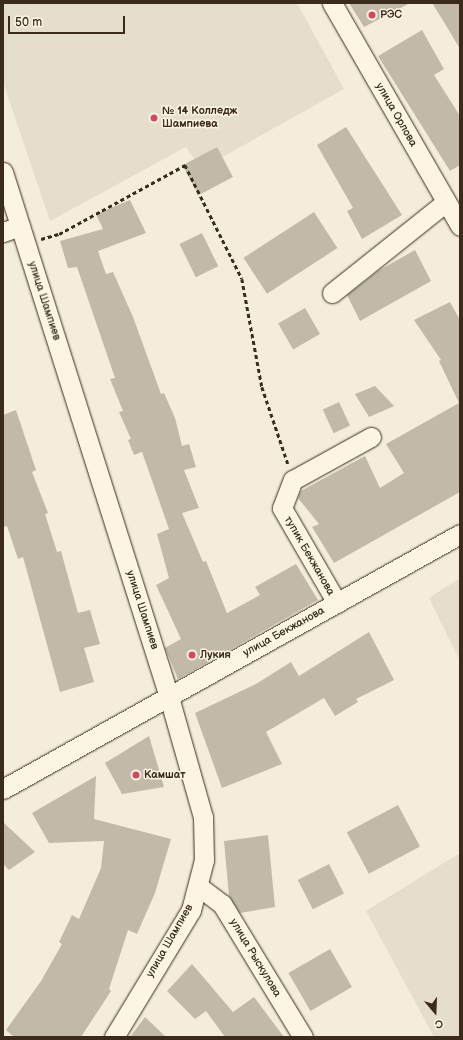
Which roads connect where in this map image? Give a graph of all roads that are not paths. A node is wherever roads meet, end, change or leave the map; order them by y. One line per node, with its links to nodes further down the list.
1 (332, 3): 3 (street, улица Орлова)
2 (3, 172): 5 (street, улица Шампиев)
3 (446, 202): 4 (street, улица Орлова); 6 (street)
4 (460, 226)
5 (11, 229): 10 (street, улица Шампиев)
6 (332, 293)
7 (371, 437): 9 (street, тупик Бекжанова)
8 (460, 534): 9 (street, улица Бекжанова)
9 (337, 603): 10 (street, улица Бекжанова)
10 (169, 697): 11 (street, улица Бекжанова); 12 (street, улица Шампиев)
11 (3, 789)
12 (198, 886): 13 (street, улица Шампиев); 14 (street, улица Рыскулова)
13 (114, 1037)
14 (303, 1037)

